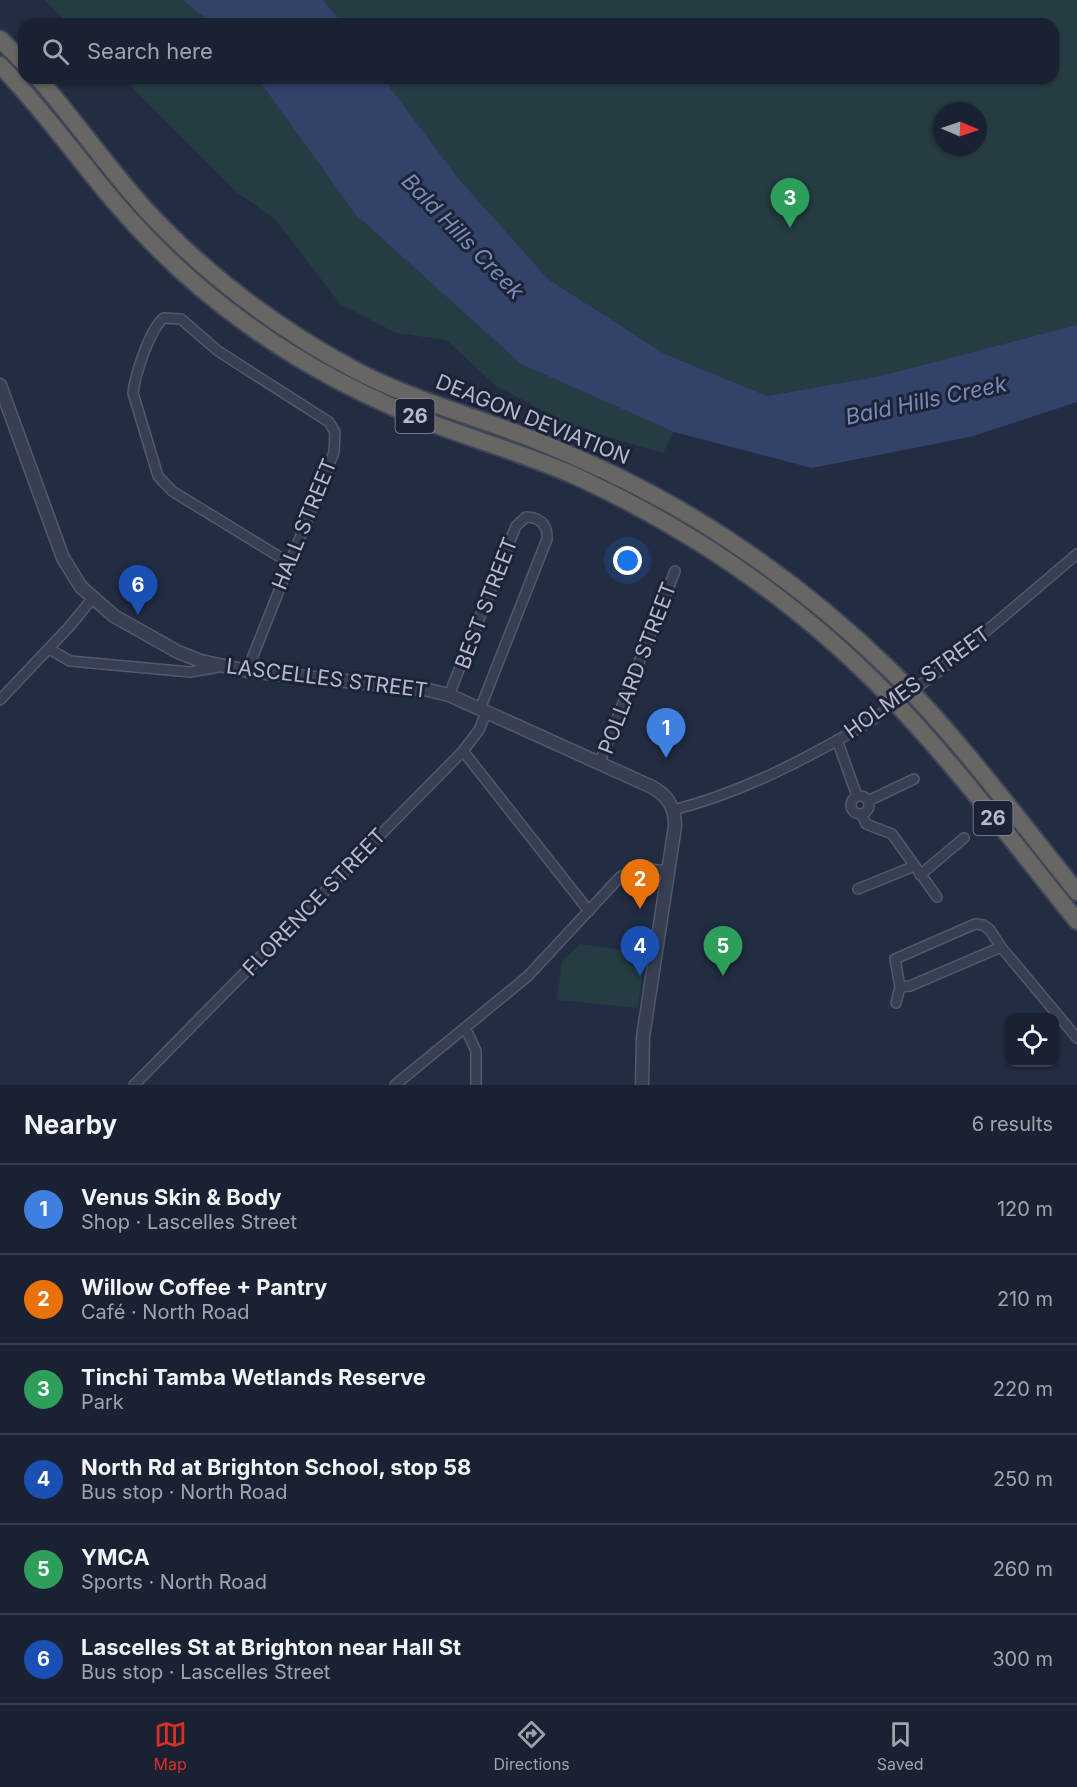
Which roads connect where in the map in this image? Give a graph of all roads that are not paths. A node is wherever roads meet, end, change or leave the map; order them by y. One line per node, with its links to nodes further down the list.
1 (0, 39): 2 (highway)
2 (18, 57)
3 (0, 65): 32 (highway, DEAGON DEVIATION / 26)
4 (43, 84): 29 (highway, DEAGON DEVIATION / 26)
5 (0, 386): 9 (street, LASCELLES STREET)
6 (1077, 554): 16 (street, HOLMES STREET, bridge)
7 (288, 562): 7 (street, HALL STREET); 12 (street, HALL STREET)
8 (675, 572): 18 (street, POLLARD STREET)
9 (92, 599): 10 (street); 11 (street, LASCELLES STREET)
10 (49, 650): 11 (street); 14 (street)
11 (225, 666): 12 (street, LASCELLES STREET)
12 (247, 671): 13 (street, LASCELLES STREET)
13 (449, 695): 15 (street, LASCELLES STREET); 15 (street, BEST STREET)
14 (0, 700)
15 (483, 711): 17 (street, FLORENCE STREET); 18 (street, LASCELLES STREET)
16 (837, 740): 20 (street); 22 (street, HOLMES STREET)
17 (463, 751): 31 (street); 38 (street, FLORENCE STREET)
18 (599, 764): 22 (street, LASCELLES STREET)
19 (914, 779): 21 (street)
20 (857, 796): 21 (street); 23 (street)
21 (868, 801): 23 (street)
22 (673, 810): 26 (street)
23 (862, 814): 25 (street)
24 (964, 838): 27 (street)
25 (912, 867): 27 (street); 28 (street)
26 (668, 871): 31 (street); 41 (street)
27 (920, 875): 30 (street)
28 (858, 889)
29 (1077, 892)
30 (937, 897)
31 (589, 911): 36 (street)
32 (1077, 921)
33 (1001, 947): 34 (street); 34 (street); 37 (street)
34 (900, 987): 35 (street)
35 (896, 1003)
36 (466, 1029): 39 (street); 40 (street)
37 (1077, 1038)
38 (135, 1085)
39 (395, 1085)
40 (476, 1085)
41 (642, 1085)

